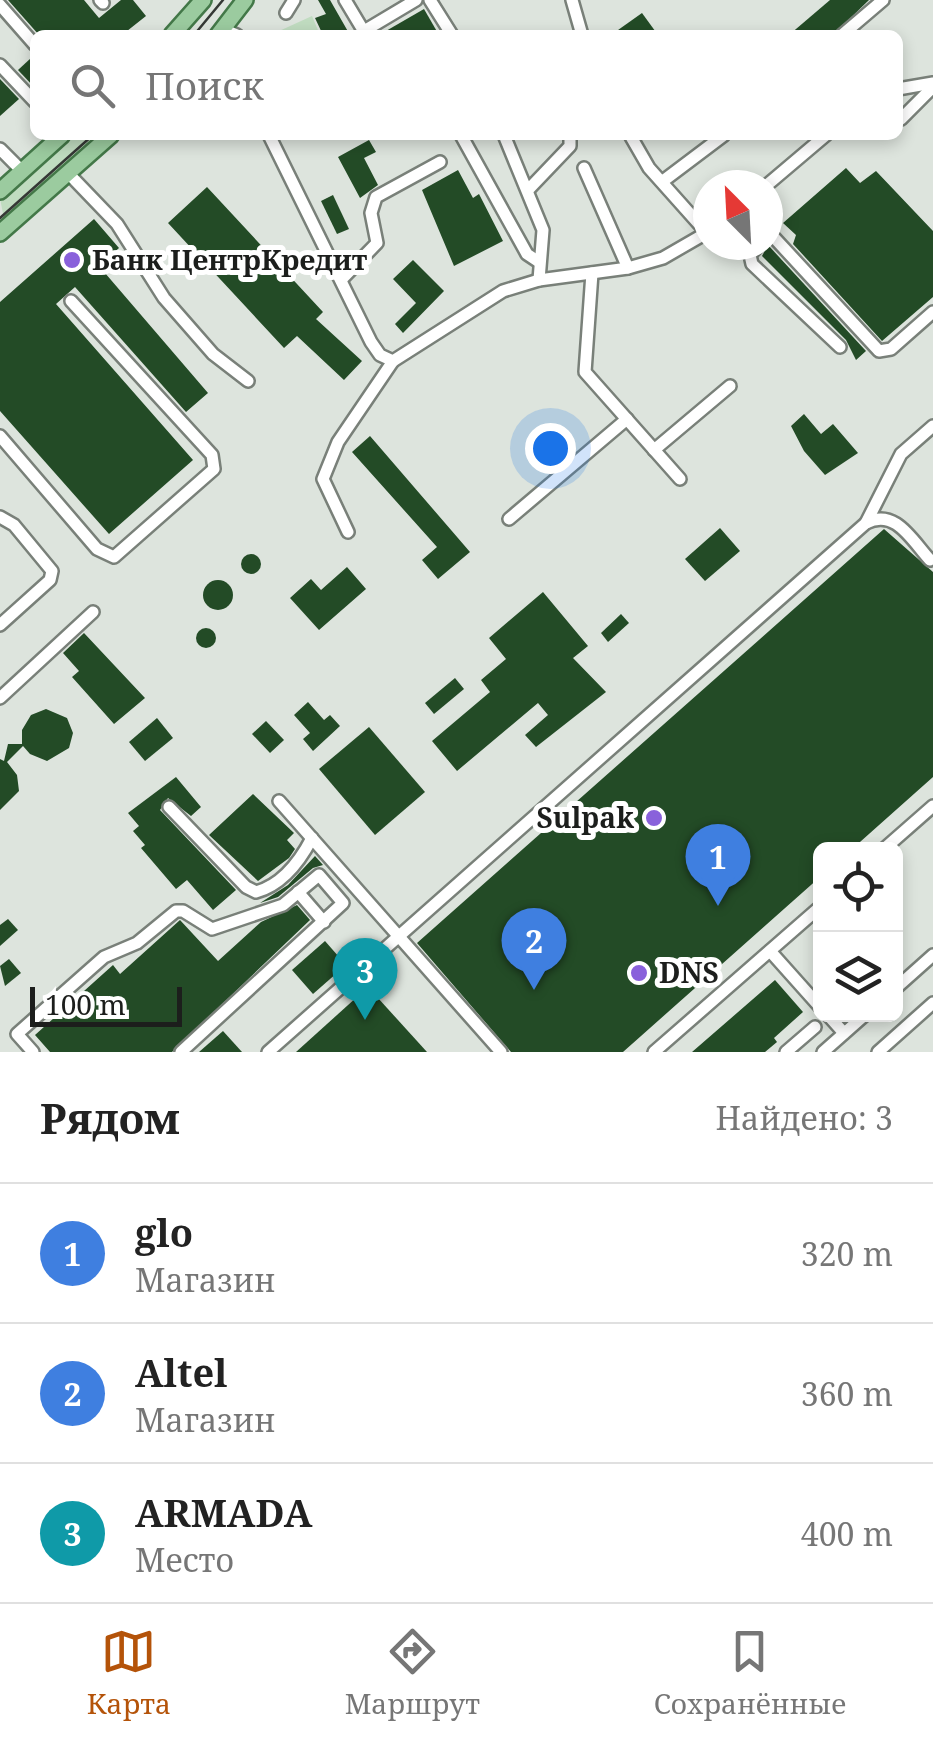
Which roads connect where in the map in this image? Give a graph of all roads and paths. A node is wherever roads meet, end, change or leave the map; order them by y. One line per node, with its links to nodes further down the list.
1 (204, 0): 12 (main road)
2 (244, 0): 9 (main road); 13 (main road)
3 (294, 0): 11 (street)
4 (345, 0): 14 (street)
5 (416, 0): 15 (street)
6 (430, 0): 16 (street)
7 (572, 0): 17 (street)
8 (883, 0): 18 (street)
9 (222, 1)
10 (0, 5): 19 (street)
11 (286, 13)
12 (177, 30)
13 (225, 30)
14 (363, 30)
15 (370, 30)
16 (449, 30)
17 (581, 30)
18 (848, 30)
19 (30, 40)
20 (0, 65): 23 (street)
21 (933, 85): 22 (street); 24 (street)
22 (903, 88)
23 (30, 97)
24 (903, 116)
25 (56, 140): 37 (main road)
26 (105, 140): 39 (main road)
27 (272, 140): 51 (street)
28 (465, 140): 48 (street)
29 (506, 140): 41 (street)
30 (570, 140): 41 (street)
31 (633, 140): 40 (street)
32 (717, 140): 40 (street)
33 (820, 140): 38 (street)
34 (0, 148): 37 (street)
35 (440, 162): 51 (street)
36 (584, 168): 49 (street)
37 (22, 171): 42 (main road)
38 (783, 171)
39 (68, 173): 44 (main road); 57 (street)
40 (663, 180): 43 (street)
41 (528, 190): 48 (street)
42 (0, 191)
43 (693, 215)
44 (0, 233)
45 (693, 242): 49 (street)
46 (783, 249): 54 (street)
47 (751, 260): 55 (street)
48 (539, 262): 52 (street)
49 (628, 268): 50 (street)
50 (592, 273): 52 (street); 59 (street)
51 (342, 279): 56 (street)
52 (539, 280): 56 (street)
53 (71, 302): 61 (street)
54 (933, 312)
55 (840, 347)
56 (393, 360): 67 (street)
57 (248, 381)
58 (730, 386): 62 (street)
59 (627, 419): 62 (street); 65 (street)
60 (933, 426): 66 (street)
61 (0, 436)
62 (654, 450): 63 (street)
63 (680, 479)
64 (0, 518): 70 (street)
65 (510, 520)
66 (866, 523): 68 (street); 80 (street)
67 (348, 532)
68 (930, 560)
69 (93, 612): 71 (street)
70 (0, 625)
71 (0, 698)
72 (279, 801): 75 (street)
73 (933, 806): 76 (street)
74 (169, 807): 75 (street)
75 (312, 838): 80 (street)
76 (893, 842)
77 (298, 892): 79 (street); 79 (street); 91 (street)
78 (813, 913): 81 (street)
79 (324, 922): 92 (street)
80 (401, 938): 93 (street); 94 (street)
81 (770, 952): 84 (street); 95 (street)
82 (933, 956): 83 (street)
83 (903, 982)
84 (813, 999)
85 (933, 1002): 97 (street)
86 (834, 1022): 89 (street)
87 (857, 1022): 89 (street)
88 (815, 1027): 90 (street)
89 (844, 1033): 96 (street)
90 (793, 1050)
91 (33, 1052)
92 (181, 1052)
93 (268, 1052)
94 (501, 1052)
95 (654, 1052)
96 (824, 1052)
97 (878, 1052)

